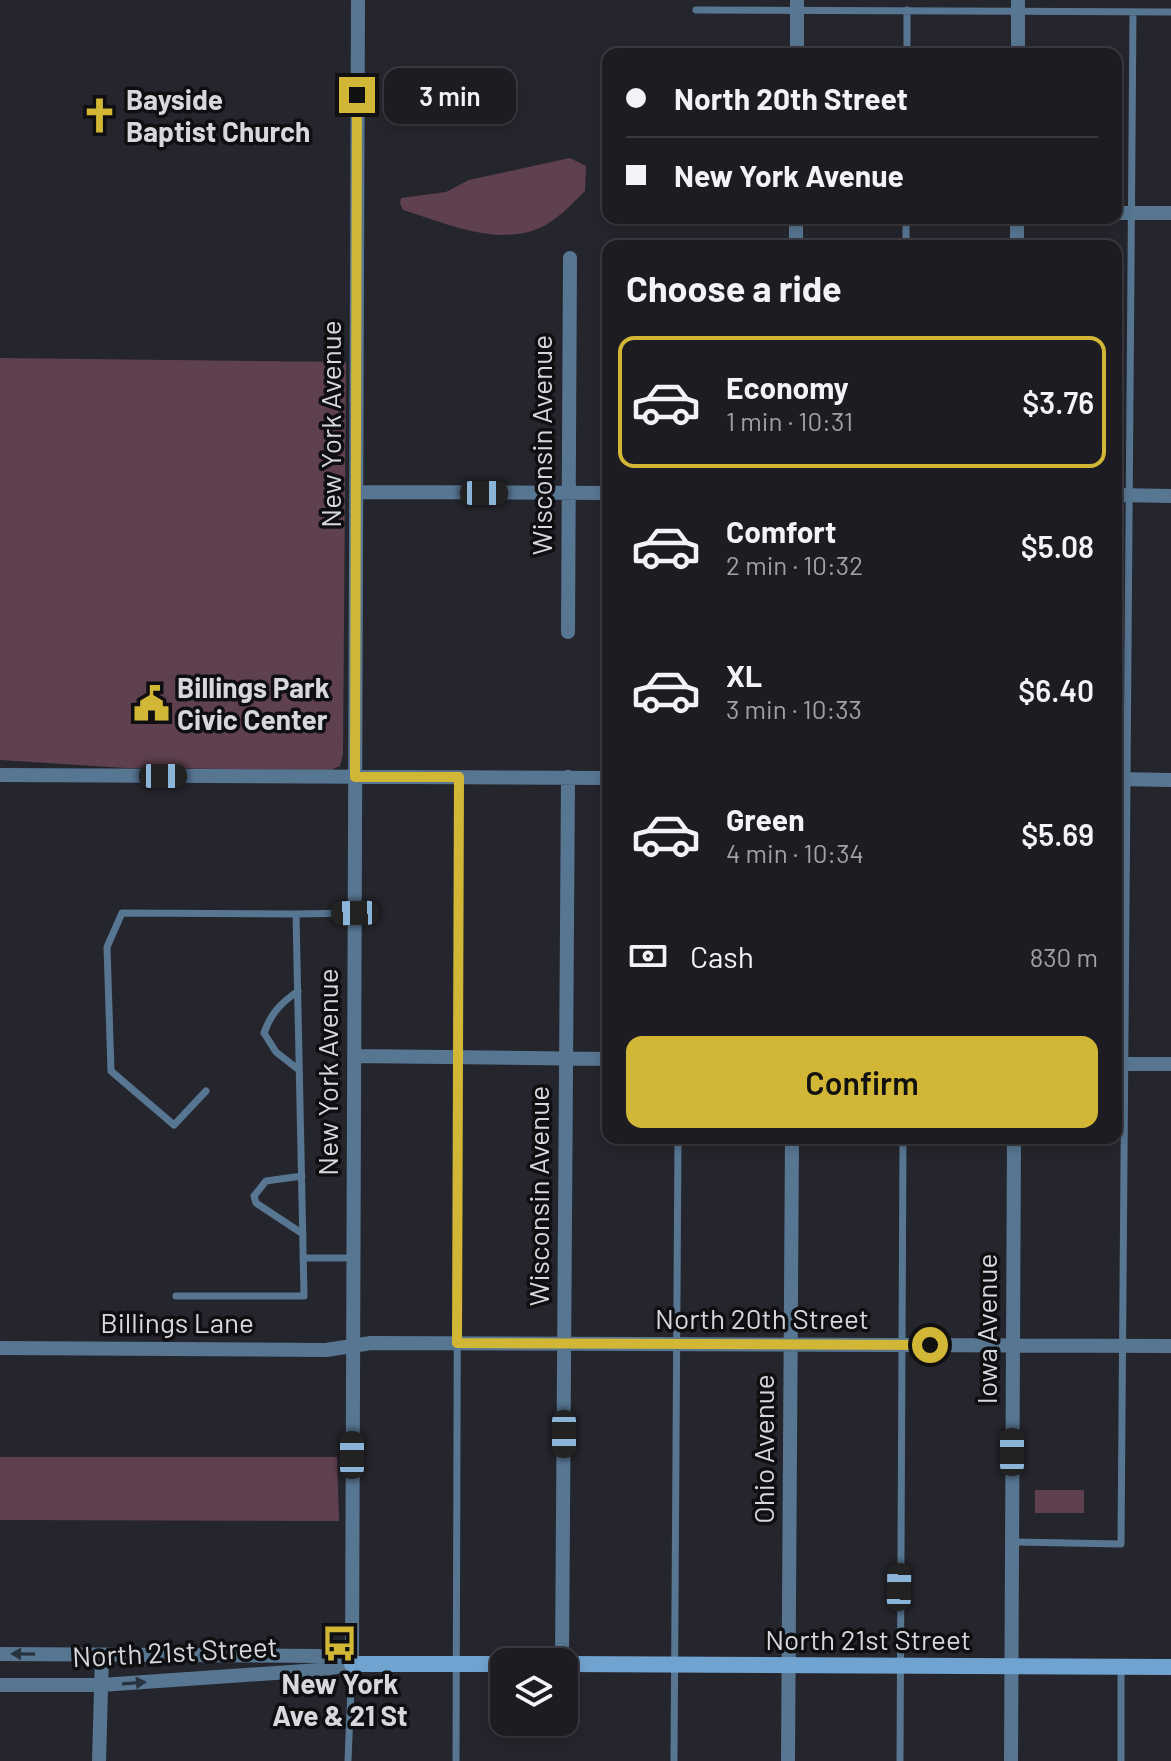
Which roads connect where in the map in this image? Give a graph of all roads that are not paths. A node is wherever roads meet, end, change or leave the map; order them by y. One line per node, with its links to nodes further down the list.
1 (358, 0): 14 (street, New York Avenue)
2 (797, 5): 4 (lane); 5 (lane); 8 (street)
3 (1018, 5): 5 (lane); 6 (lane); 10 (street)
4 (696, 10)
5 (907, 10): 9 (lane)
6 (1133, 12): 7 (lane); 11 (lane)
7 (1171, 12)
8 (797, 48)
9 (907, 48)
10 (1018, 48)
11 (1123, 213): 12 (street); 17 (lane)
12 (1171, 213)
13 (570, 258): 15 (street, Wisconsin Avenue)
14 (357, 492): 15 (street); 22 (street, New York Avenue)
15 (567, 493): 16 (street); 20 (street, Wisconsin Avenue)
16 (602, 493)
17 (1123, 495): 18 (street); 19 (lane)
18 (1171, 496)
19 (1122, 590)
20 (568, 632)
21 (0, 775): 22 (street)
22 (355, 777): 23 (street); 28 (street, New York Avenue)
23 (459, 777): 24 (street); 32 (lane)
24 (568, 777): 25 (street); 33 (street, Wisconsin Avenue)
25 (602, 778)
26 (1122, 779): 27 (street)
27 (1171, 780)
28 (355, 913): 29 (lane); 31 (street, New York Avenue)
29 (296, 914): 30 (lane); 38 (lane)
30 (298, 991): 37 (lane); 37 (lane)
31 (354, 1056): 32 (street); 47 (street, New York Avenue)
32 (459, 1057): 33 (street); 49 (lane)
33 (566, 1059): 34 (street); 50 (street, Wisconsin Avenue)
34 (602, 1059)
35 (1122, 1064): 36 (street)
36 (1171, 1064)
37 (299, 1070): 44 (lane)
38 (206, 1091)
39 (678, 1144): 51 (lane)
40 (792, 1144): 52 (street, Ohio Avenue)
41 (903, 1144): 53 (lane)
42 (1014, 1144): 55 (street, Iowa Avenue)
43 (1121, 1144): 56 (lane)
44 (302, 1176): 45 (lane); 45 (lane)
45 (303, 1234): 46 (lane)
46 (303, 1258): 47 (lane); 48 (lane)
47 (353, 1258): 54 (street, New York Avenue)
48 (176, 1296)
49 (457, 1343): 50 (street, North 20th Street); 54 (street, North 20th Street); 67 (lane)
50 (564, 1344): 51 (street, North 20th Street); 60 (street, Wisconsin Avenue)
51 (679, 1345): 52 (street, North 20th Street); 66 (lane)
52 (790, 1345): 53 (street, North 20th Street); 68 (street, Ohio Avenue)
53 (902, 1345): 55 (street, North 20th Street); 69 (lane)
54 (353, 1346): 58 (street, Billings Lane); 64 (street, New York Avenue)
55 (1012, 1346): 56 (street, North 20th Street); 59 (street, Iowa Avenue)
56 (1123, 1346): 57 (street, North 20th Street); 59 (lane)
57 (1171, 1346)
58 (0, 1348)
59 (1012, 1542): 70 (street, Iowa Avenue)
60 (563, 1648)
61 (0, 1654): 62 (street, North 21st Street, one-way to 61)
62 (102, 1655): 64 (street, North 21st Street); 74 (street)
63 (578, 1663): 66 (street, North 21st Street)
64 (352, 1664): 67 (street, North 21st Street); 74 (street, North 21st Street, one-way to 64); 76 (lane)
65 (490, 1664): 67 (street, North 21st Street)
66 (674, 1664): 68 (street, North 21st Street); 78 (lane)
67 (456, 1665): 77 (lane)
68 (789, 1666): 69 (street, North 21st Street); 79 (street, Ohio Avenue)
69 (898, 1666): 70 (street, North 21st Street); 80 (lane)
70 (1012, 1666): 71 (street, North 21st Street); 81 (street, Iowa Avenue)
71 (1121, 1667): 72 (street, North 21st Street); 82 (lane)
72 (1171, 1667)
73 (0, 1685): 74 (street, North 21st Street)
74 (101, 1685): 75 (street)
75 (99, 1761)
76 (348, 1761)
77 (456, 1761)
78 (674, 1761)
79 (788, 1761)
80 (900, 1761)
81 (1011, 1761)
82 (1121, 1761)

